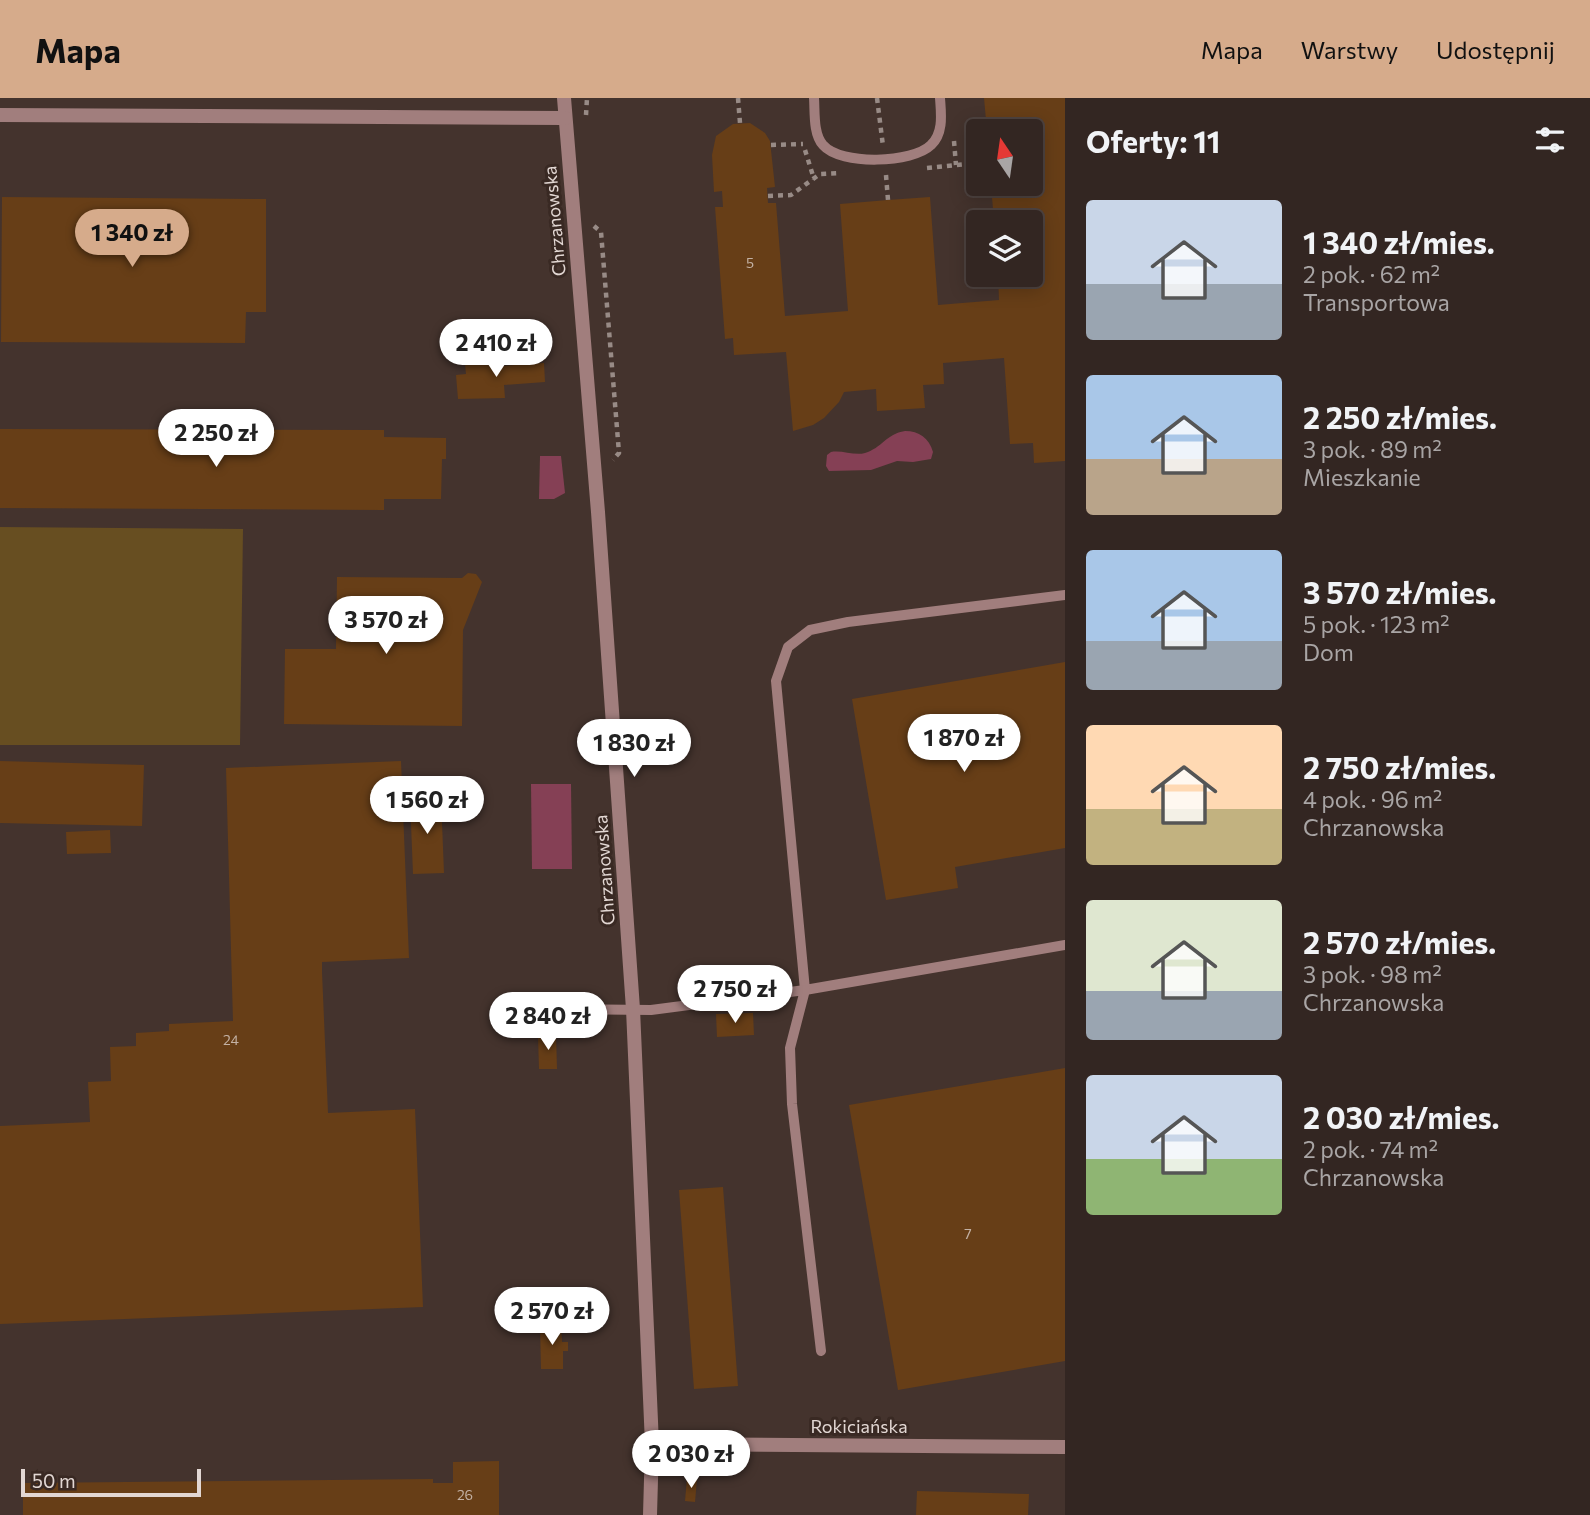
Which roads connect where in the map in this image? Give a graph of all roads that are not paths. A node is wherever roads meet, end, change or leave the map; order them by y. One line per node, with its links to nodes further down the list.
1 (564, 98): 5 (street, Chrzanowska)
2 (814, 98): 3 (lane)
3 (940, 98)
4 (0, 115): 5 (street)
5 (565, 118): 10 (street, Chrzanowska)
6 (1065, 595): 8 (lane)
7 (1065, 945): 8 (lane)
8 (805, 990): 10 (lane); 11 (lane)
9 (553, 1009): 10 (lane)
10 (633, 1009): 12 (street, Chrzanowska)
11 (821, 1351)
12 (652, 1444): 13 (street, Rokiciańska); 14 (street, Chrzanowska)
13 (1065, 1447)
14 (650, 1515)

